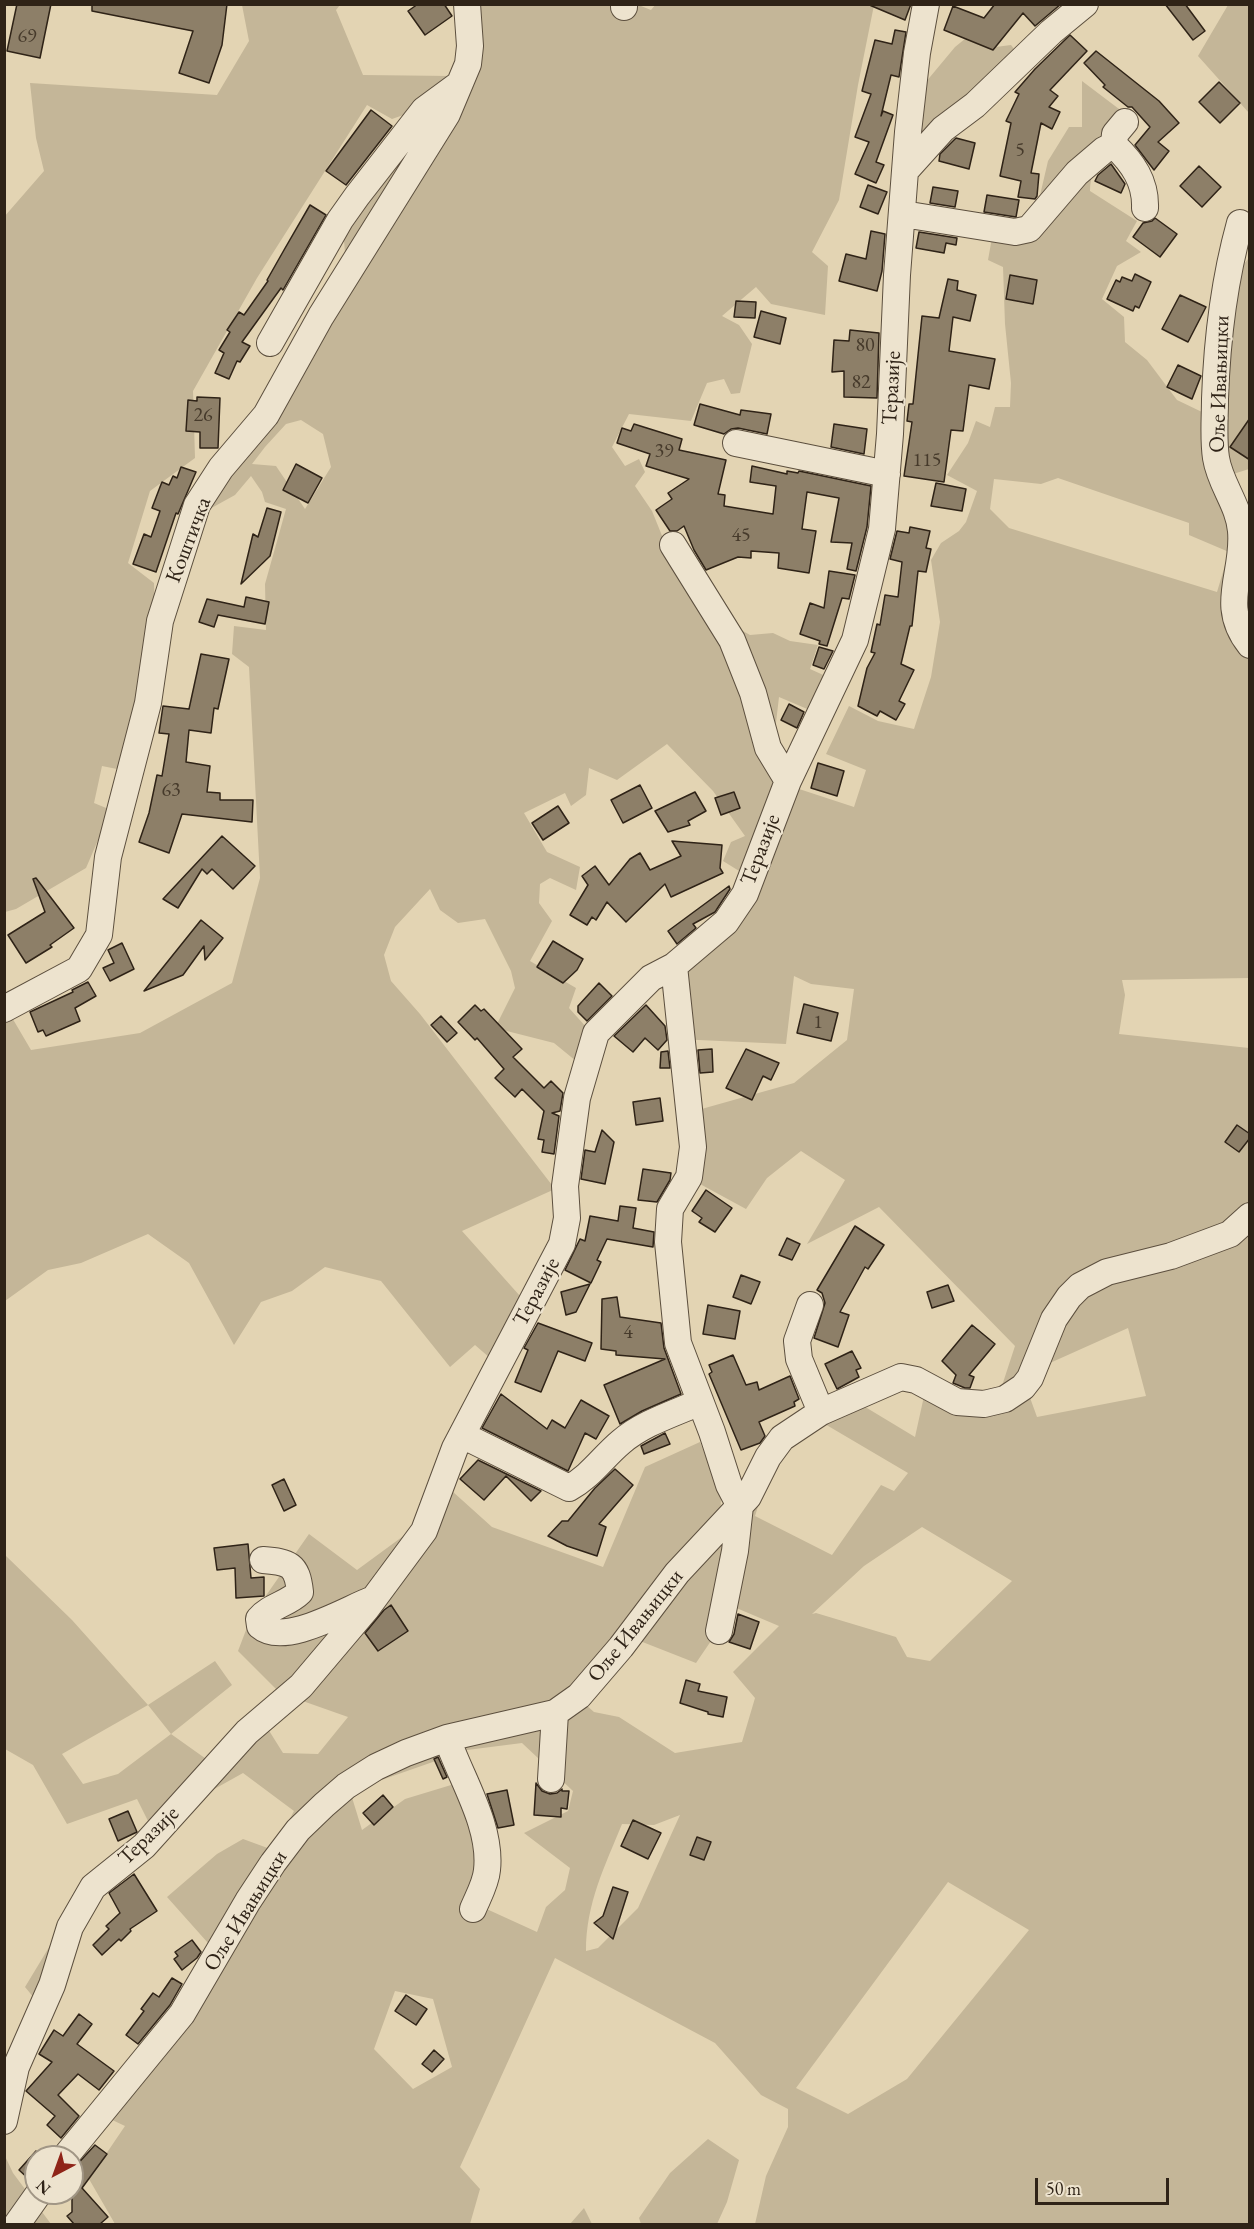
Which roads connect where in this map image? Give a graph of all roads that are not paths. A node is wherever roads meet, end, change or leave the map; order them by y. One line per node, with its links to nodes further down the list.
1 (467, 4): 4 (street, Коштичка)
2 (926, 4): 7 (street, Теразије)
3 (1085, 4): 7 (street)
4 (458, 85): 11 (street); 18 (street, Коштичка)
5 (1125, 122): 6 (street)
6 (1114, 145): 8 (street); 9 (street)
7 (906, 170): 9 (street, Теразије)
8 (1145, 208)
9 (903, 214): 13 (street, Теразије)
10 (1240, 223): 15 (street, Оље Ивањицки)
11 (270, 343)
12 (736, 443): 13 (street)
13 (887, 474): 16 (street, Теразије)
14 (673, 545): 16 (street)
15 (1250, 645)
16 (788, 781): 17 (street, Теразије)
17 (674, 966): 21 (street); 23 (street, Теразије)
18 (4, 1008)
19 (1250, 1216): 22 (street, Оље Ивањицки)
20 (810, 1305): 22 (street)
21 (700, 1402): 23 (street); 24 (street)
22 (821, 1412): 24 (street, Оље Ивањицки)
23 (462, 1435): 26 (street, Теразије)
24 (740, 1506): 27 (street); 28 (street, Оље Ивањицки)
25 (263, 1560): 26 (street)
26 (374, 1599): 32 (street, Теразије)
27 (719, 1631)
28 (555, 1713): 29 (street, Оље Ивањицки); 30 (street)
29 (447, 1738): 31 (street); 33 (street, Оље Ивањицки)
30 (551, 1779)
31 (473, 1909)
32 (4, 2121)
33 (75, 2145)
34 (31, 2205): 35 (street)
35 (18, 2224)

